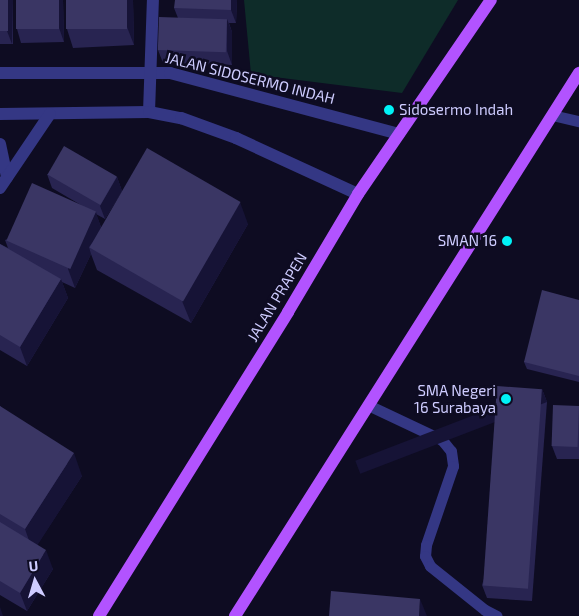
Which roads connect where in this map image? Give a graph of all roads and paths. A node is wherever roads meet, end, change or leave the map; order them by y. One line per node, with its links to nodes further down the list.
1 (153, 0): 3 (street)
2 (491, 0): 11 (main road, JALAN PRAPEN)
3 (152, 71): 4 (street, JALAN SIDOSERMO INDAH); 6 (street); 11 (street, JALAN SIDOSERMO INDAH)
4 (0, 73)
5 (579, 73): 9 (main road)
6 (149, 112): 8 (street); 15 (street)
7 (0, 114): 8 (street)
8 (50, 114): 13 (street)
9 (552, 114): 10 (lane); 16 (main road)
10 (579, 121)
11 (399, 134): 15 (main road, JALAN PRAPEN)
12 (0, 144): 13 (street)
13 (7, 177): 14 (street)
14 (0, 188)
15 (358, 194): 17 (main road, JALAN PRAPEN)
16 (368, 405): 18 (main road); 19 (lane)
17 (99, 616)
18 (235, 616)
19 (497, 616)

